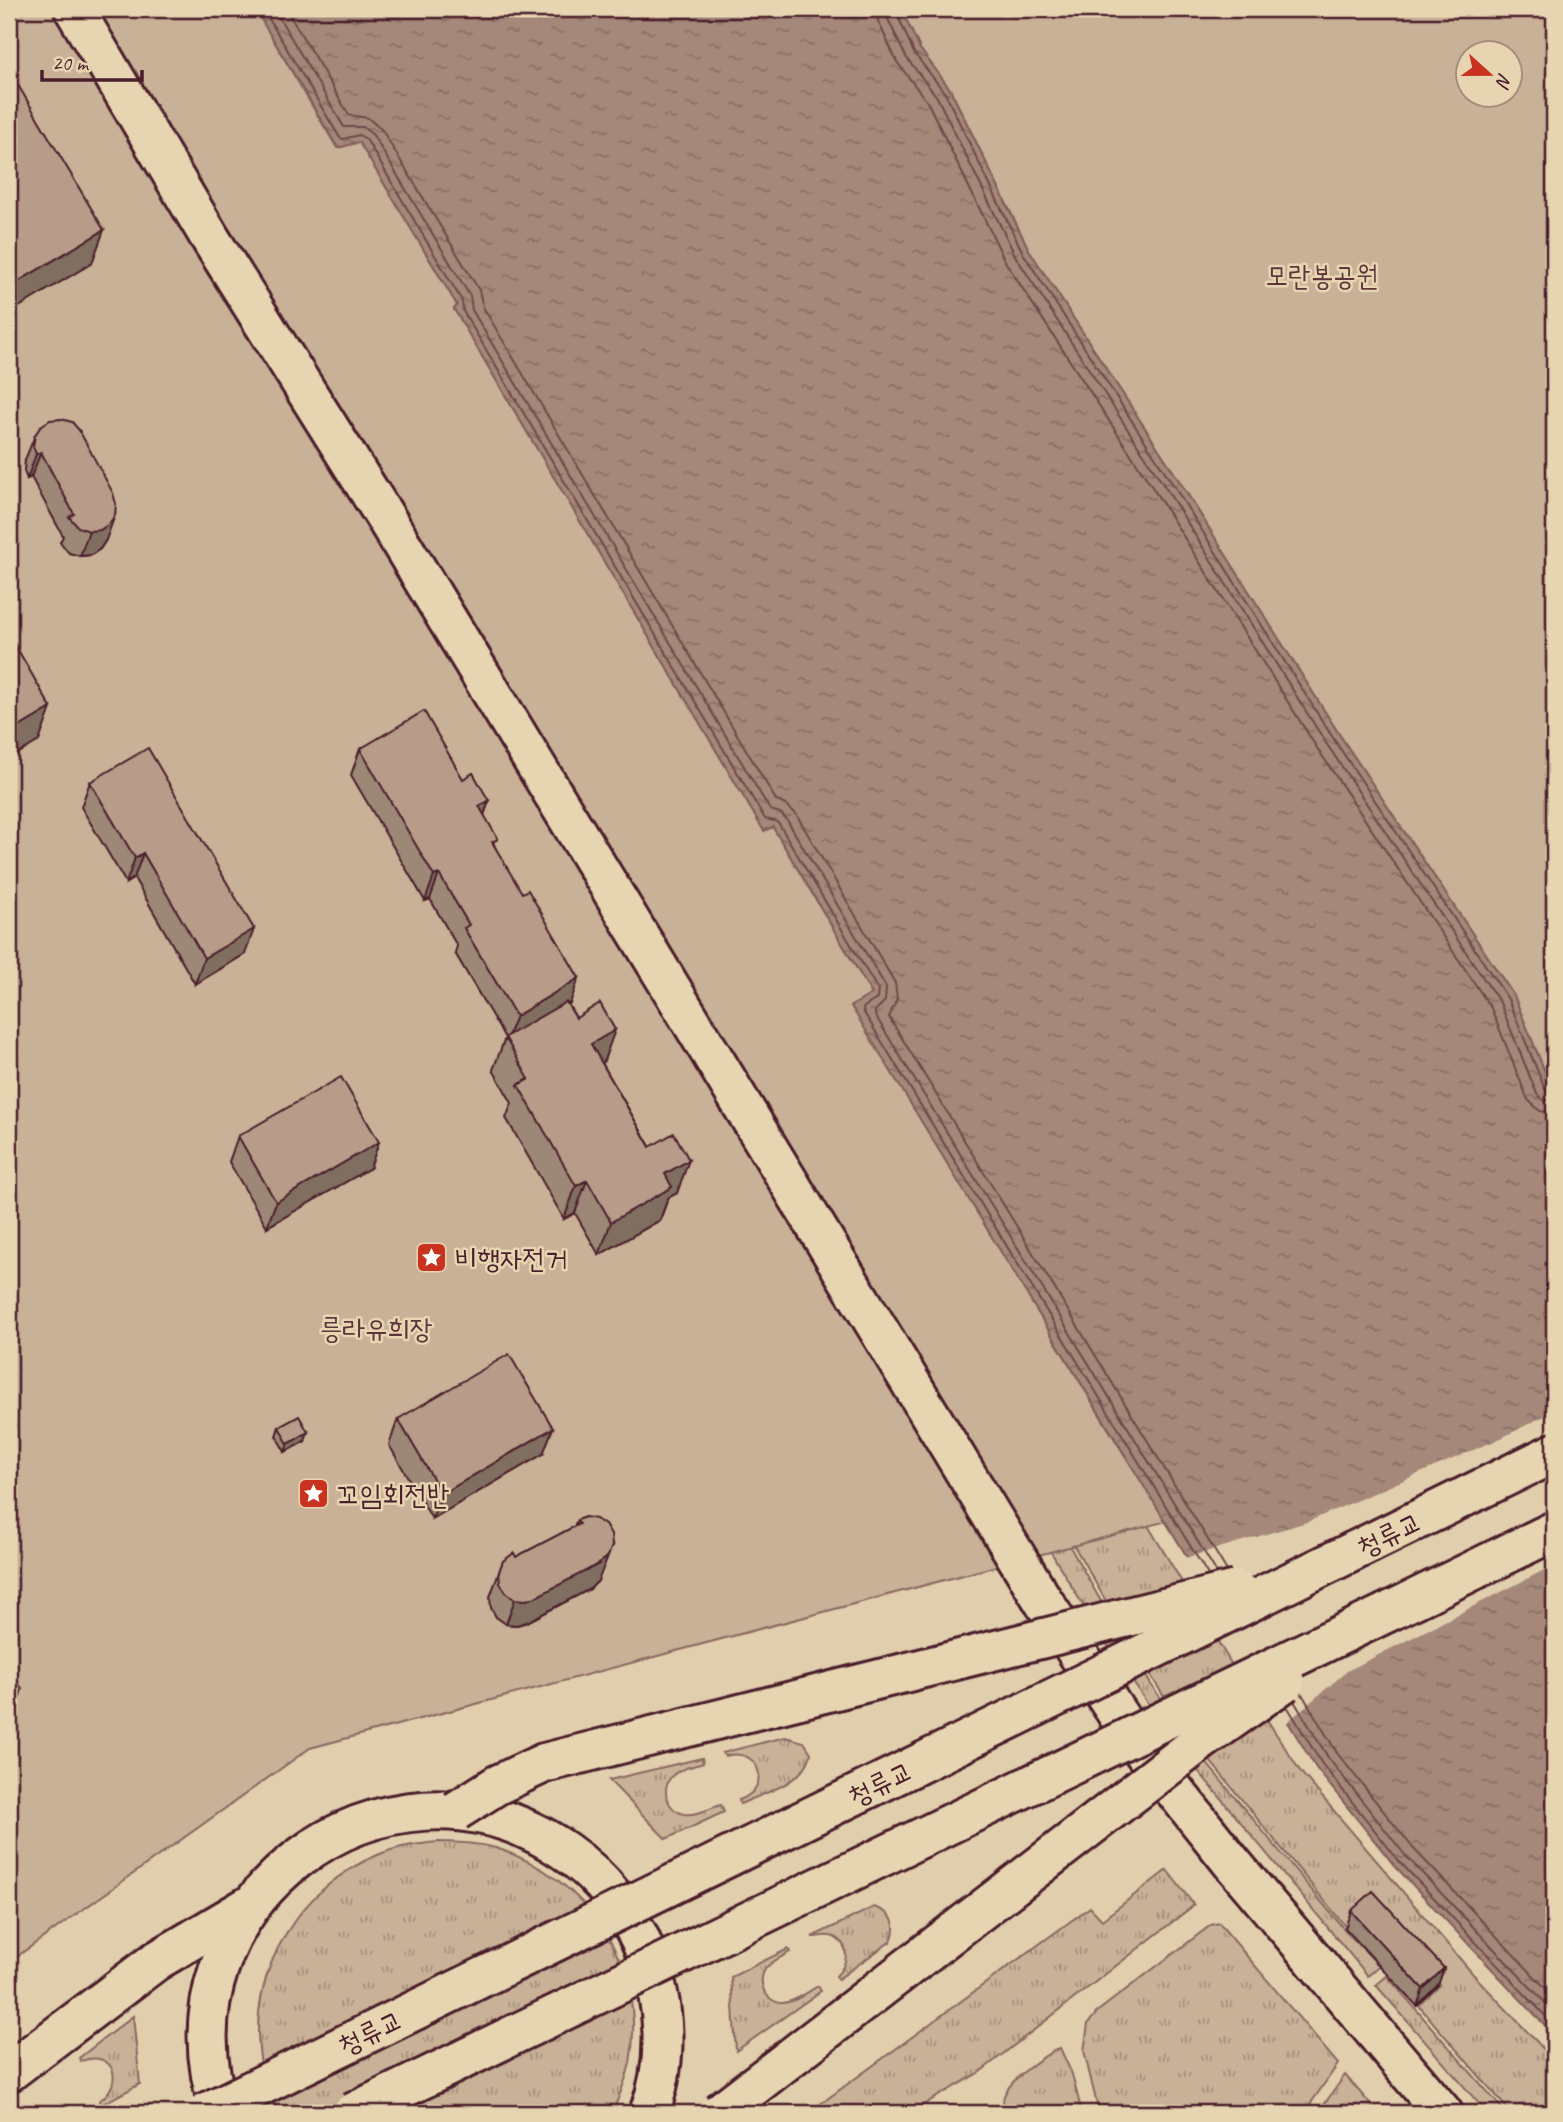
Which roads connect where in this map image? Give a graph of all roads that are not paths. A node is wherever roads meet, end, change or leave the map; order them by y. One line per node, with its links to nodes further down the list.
1 (74, 9): 14 (main road)
2 (1554, 1453): 4 (main road, 청류교)
3 (1554, 1531): 5 (main road)
4 (1354, 1550): 6 (main road, bridge); 9 (main road, 청류교, bridge)
5 (1386, 1613): 11 (main road, bridge); 13 (main road, bridge)
6 (456, 1811): 7 (main road); 12 (main road, bridge)
7 (252, 1905): 8 (main road); 10 (main road)
8 (9, 2071)
9 (205, 2113)
10 (221, 2113)
11 (352, 2113)
12 (649, 2113)
13 (719, 2113)
14 (1443, 2113)

